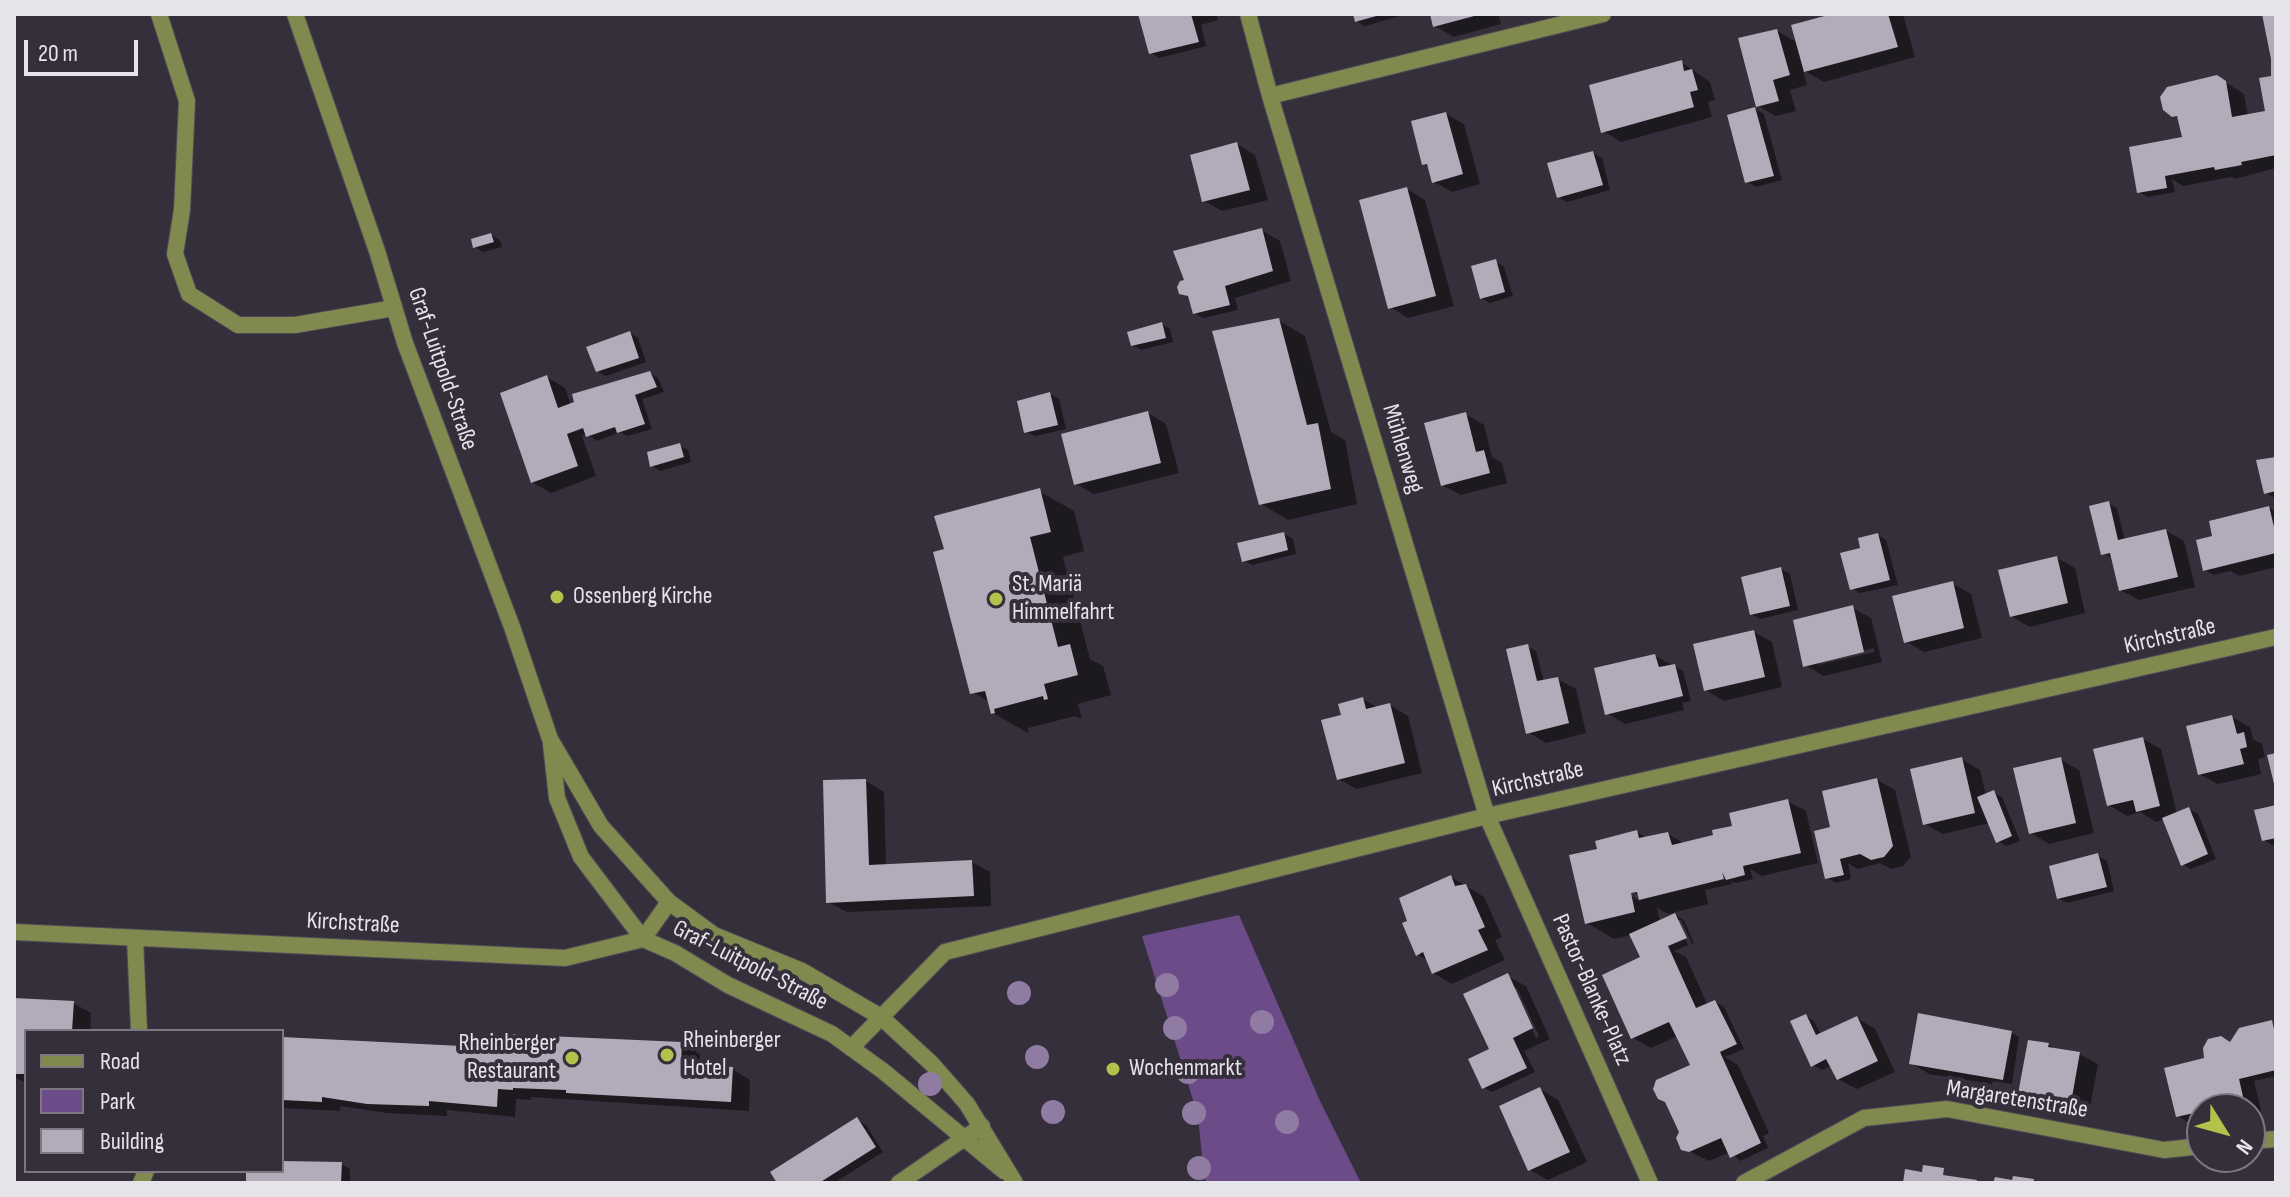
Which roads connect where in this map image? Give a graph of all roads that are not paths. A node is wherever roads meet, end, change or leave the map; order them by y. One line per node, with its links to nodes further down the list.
1 (159, 14): 6 (street)
2 (295, 14): 6 (street, Graf-Luitpold-Straße)
3 (1248, 14): 5 (street, Mühlenweg)
4 (1603, 14): 5 (street)
5 (1270, 96): 9 (street, Mühlenweg)
6 (394, 308): 8 (street, Graf-Luitpold-Straße)
7 (2276, 637): 9 (street, Kirchstraße)
8 (550, 739): 10 (street, Graf-Luitpold-Straße); 13 (street, Graf-Luitpold-Straße)
9 (1487, 816): 14 (street, Kirchstraße); 22 (street, Pastor-Blanke-Platz)
10 (669, 902): 13 (street); 14 (street, Graf-Luitpold-Straße)
11 (14, 932): 12 (street, Kirchstraße)
12 (135, 938): 13 (street, Kirchstraße); 15 (street)
13 (643, 939): 16 (street, Graf-Luitpold-Straße)
14 (881, 1017): 16 (street, Kirchstraße); 17 (street, Graf-Luitpold-Straße)
15 (139, 1029)
16 (851, 1048): 18 (street, Graf-Luitpold-Straße)
17 (982, 1126): 18 (street); 20 (street, Graf-Luitpold-Straße)
18 (964, 1139): 20 (street, Graf-Luitpold-Straße); 21 (street)
19 (2186, 1148): 23 (street, Margaretenstraße)
20 (1014, 1180)
21 (899, 1183)
22 (1650, 1183)
23 (1744, 1183)

